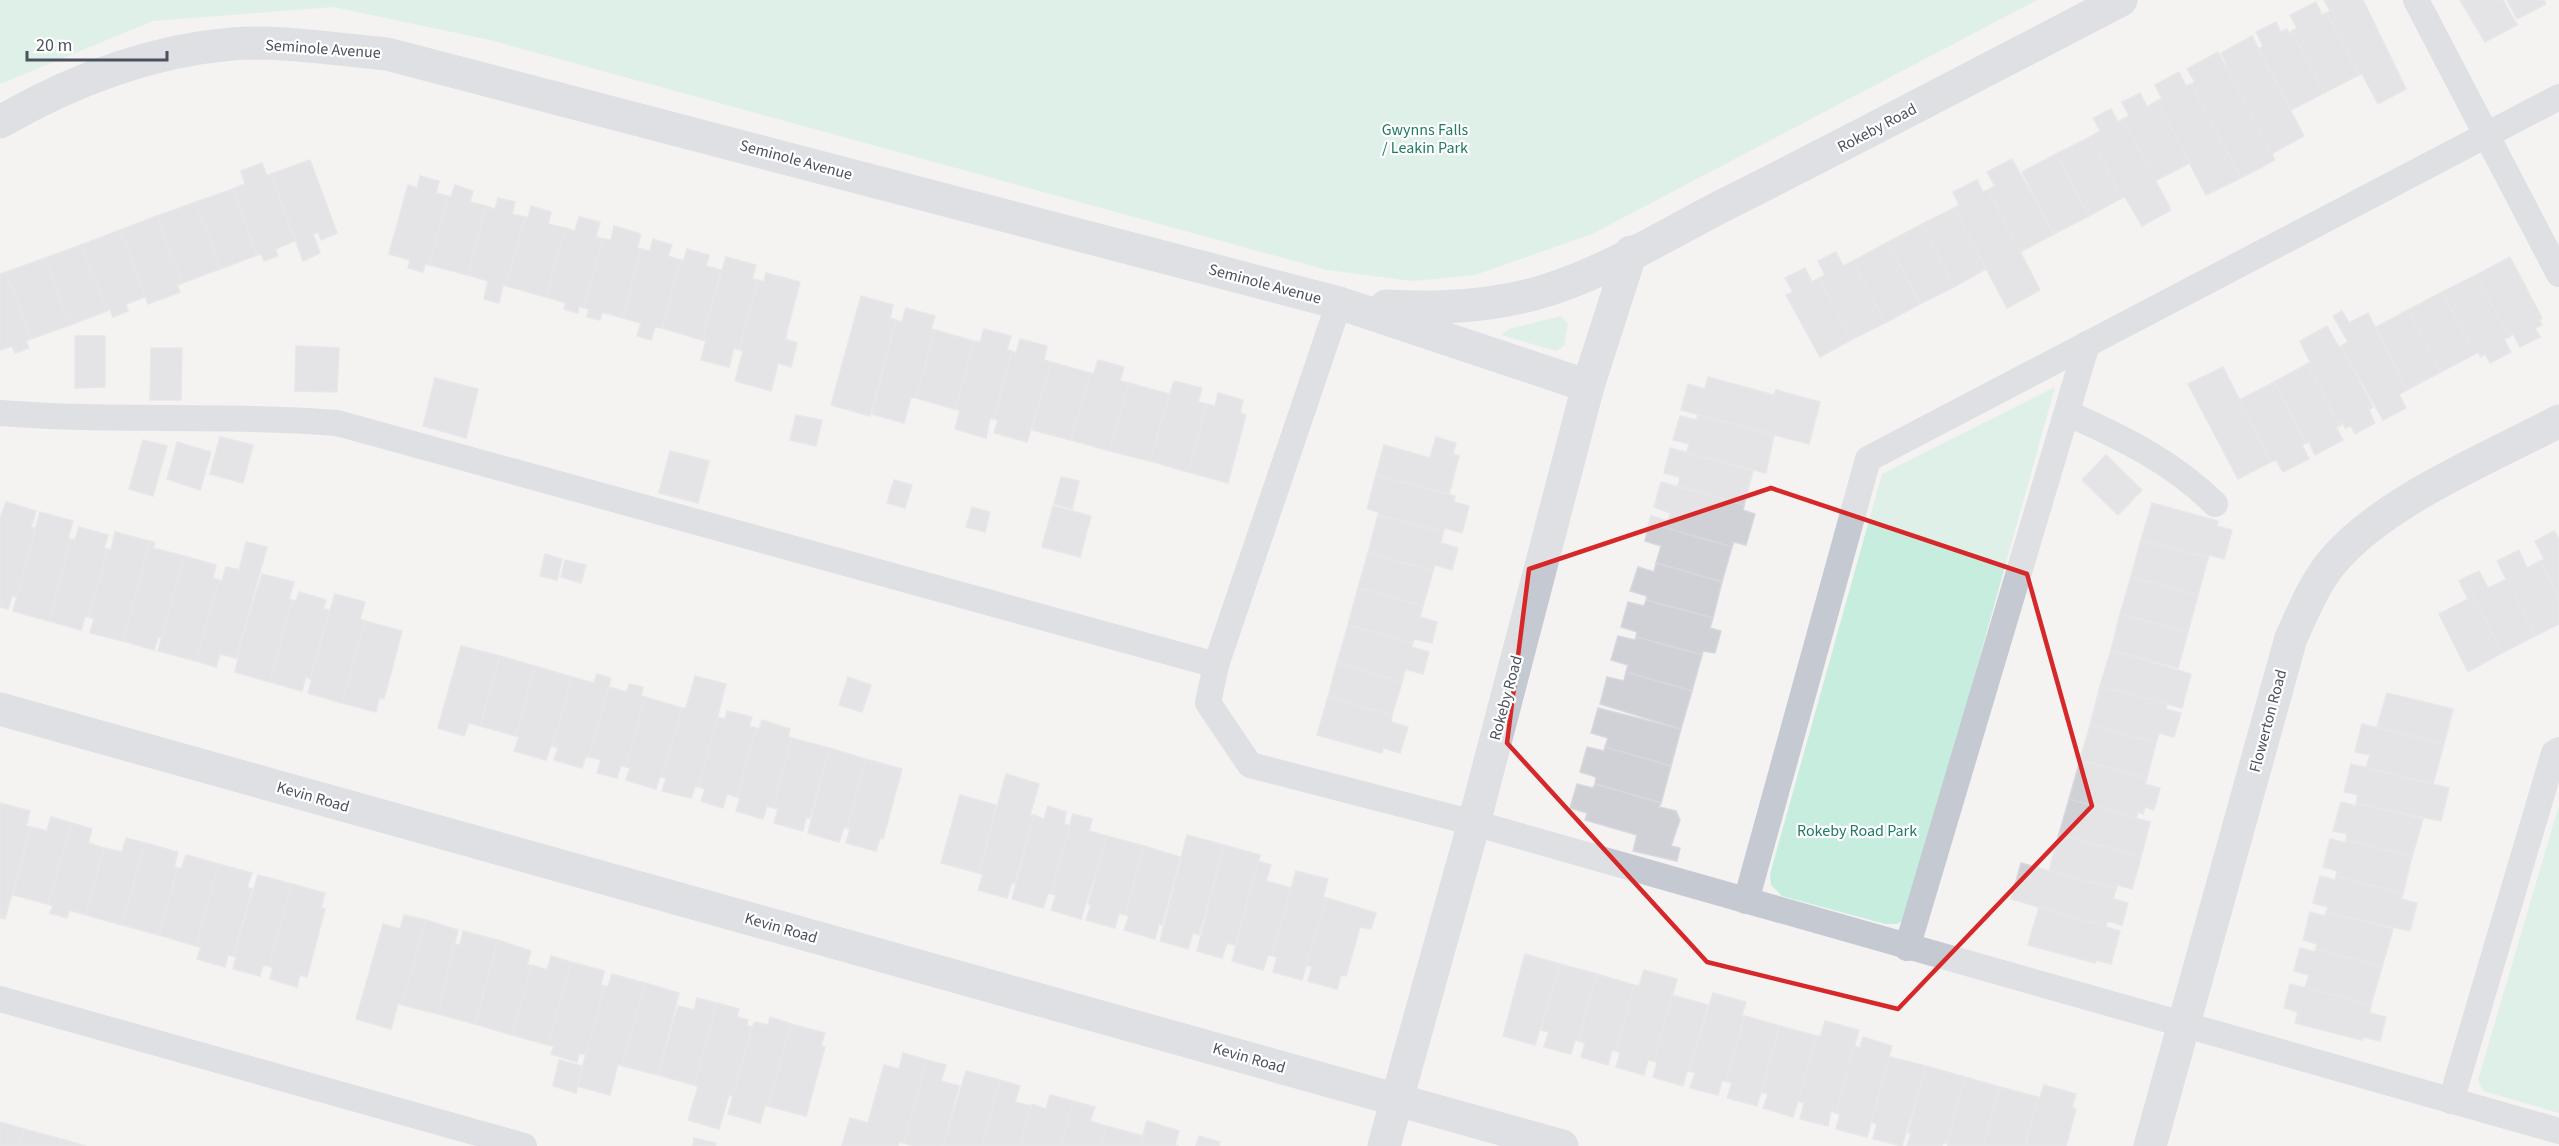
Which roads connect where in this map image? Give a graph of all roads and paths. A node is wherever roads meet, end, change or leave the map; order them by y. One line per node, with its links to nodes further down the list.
1 (2121, 0): 6 (street, Rokeby Road)
2 (2416, 0): 5 (lane)
3 (2559, 97): 5 (lane)
4 (0, 122): 8 (street, Seminole Avenue)
5 (2487, 134): 7 (lane); 9 (lane)
6 (1631, 252): 8 (street, Rokeby Road); 10 (street, Rokeby Road)
7 (2559, 274)
8 (1339, 303): 10 (street, Seminole Avenue); 15 (lane)
9 (2087, 344): 12 (lane); 19 (lane)
10 (1588, 386): 18 (street, Rokeby Road)
11 (0, 413): 15 (lane)
12 (2067, 413): 14 (lane); 20 (lane)
13 (2559, 421): 22 (street, Flowerton Road)
14 (2214, 504)
15 (1216, 665): 18 (lane)
16 (0, 709): 23 (street, Kevin Road)
17 (2559, 750): 24 (lane)
18 (1473, 823): 19 (lane); 23 (street, Rokeby Road)
19 (1746, 901): 20 (lane)
20 (1907, 948): 22 (lane)
21 (0, 999): 26 (lane)
22 (2186, 1027): 24 (lane); 29 (street, Flowerton Road)
23 (1397, 1100): 27 (street, Rokeby Road); 28 (street, Kevin Road)
24 (2451, 1101): 25 (lane)
25 (2559, 1131)
26 (524, 1146)
27 (1384, 1146)
28 (1562, 1146)
29 (2151, 1146)

